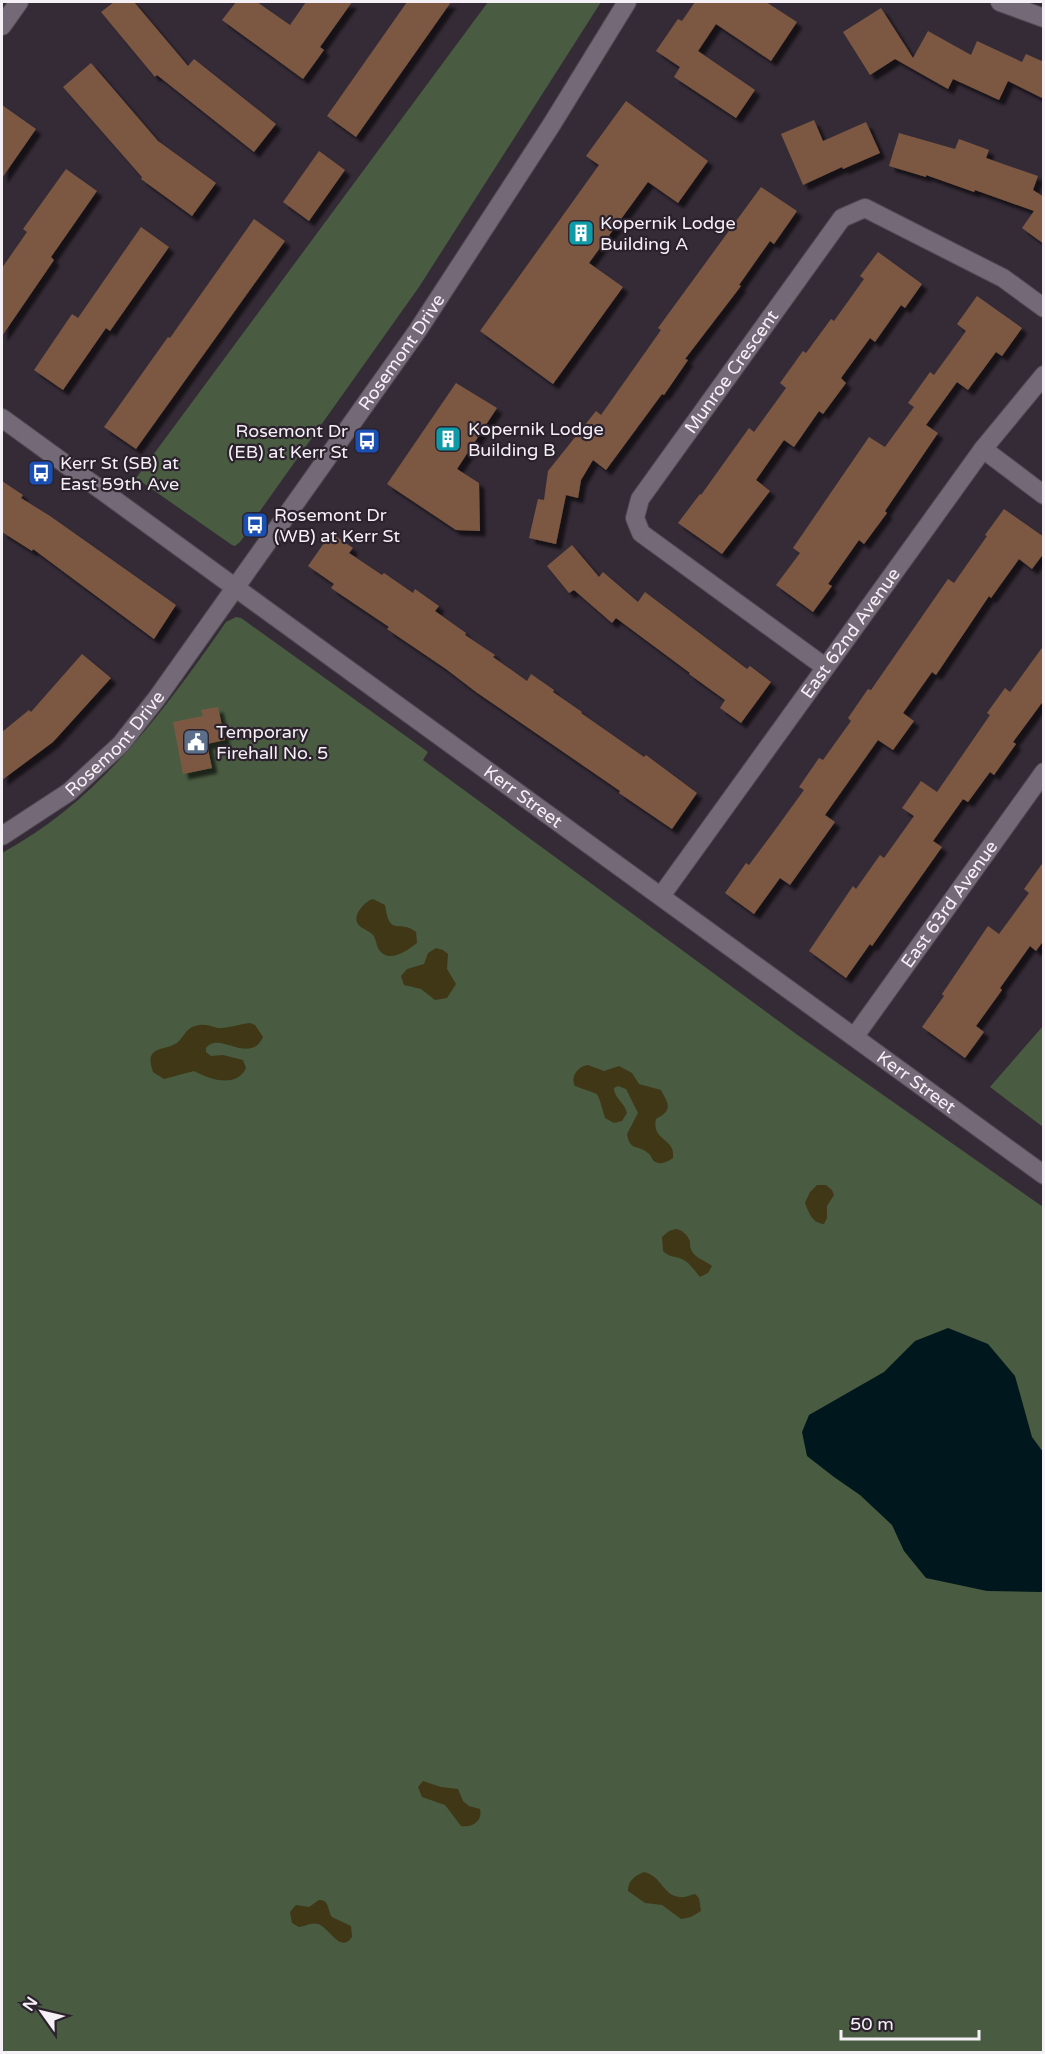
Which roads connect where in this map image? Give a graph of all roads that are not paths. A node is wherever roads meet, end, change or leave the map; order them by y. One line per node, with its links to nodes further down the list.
1 (19, 2): 5 (street)
2 (627, 2): 11 (street, Rosemont Drive)
3 (1000, 2): 4 (street)
4 (1044, 18)
5 (2, 26)
6 (1044, 308): 12 (street, Munroe Crescent)
7 (1044, 375): 9 (street, East 62nd Avenue)
8 (2, 418): 11 (street, Kerr Street)
9 (983, 449): 10 (street); 12 (street, East 62nd Avenue)
10 (1044, 495)
11 (235, 588): 14 (street, Rosemont Drive); 15 (street, Kerr Street)
12 (825, 667): 15 (street, East 62nd Avenue)
13 (1044, 772): 16 (street, East 63rd Avenue)
14 (2, 836)
15 (661, 896): 16 (street, Kerr Street)
16 (855, 1036): 17 (street, Kerr Street)
17 (1044, 1175)

